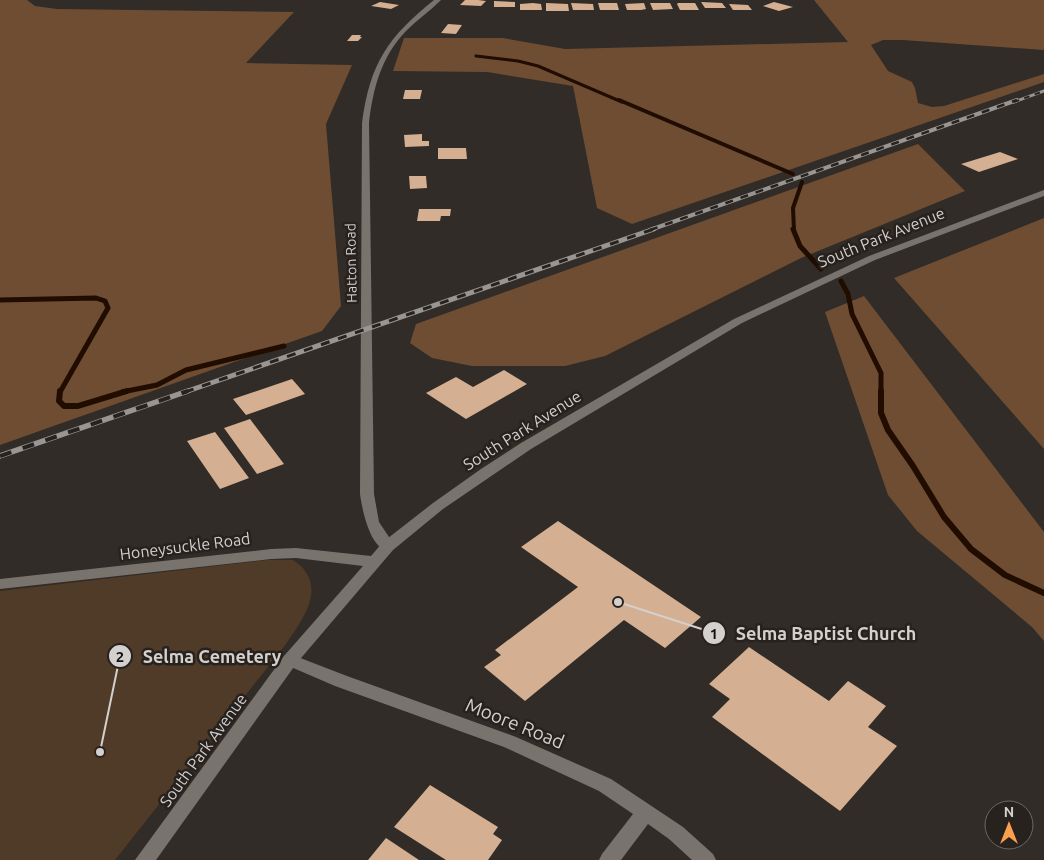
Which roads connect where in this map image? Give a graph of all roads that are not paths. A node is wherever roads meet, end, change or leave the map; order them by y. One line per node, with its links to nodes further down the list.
1 (438, 0): 3 (street, Hatton Road)
2 (1044, 193): 3 (street, South Park Avenue)
3 (388, 546): 4 (street, South Park Avenue)
4 (374, 562): 5 (street, Honeysuckle Road); 6 (street, South Park Avenue)
5 (0, 584)
6 (290, 660): 7 (street, Moore Road); 8 (street, South Park Avenue)
7 (646, 812): 9 (street); 10 (street, Moore Road)
8 (145, 860)
9 (609, 860)
10 (706, 860)

